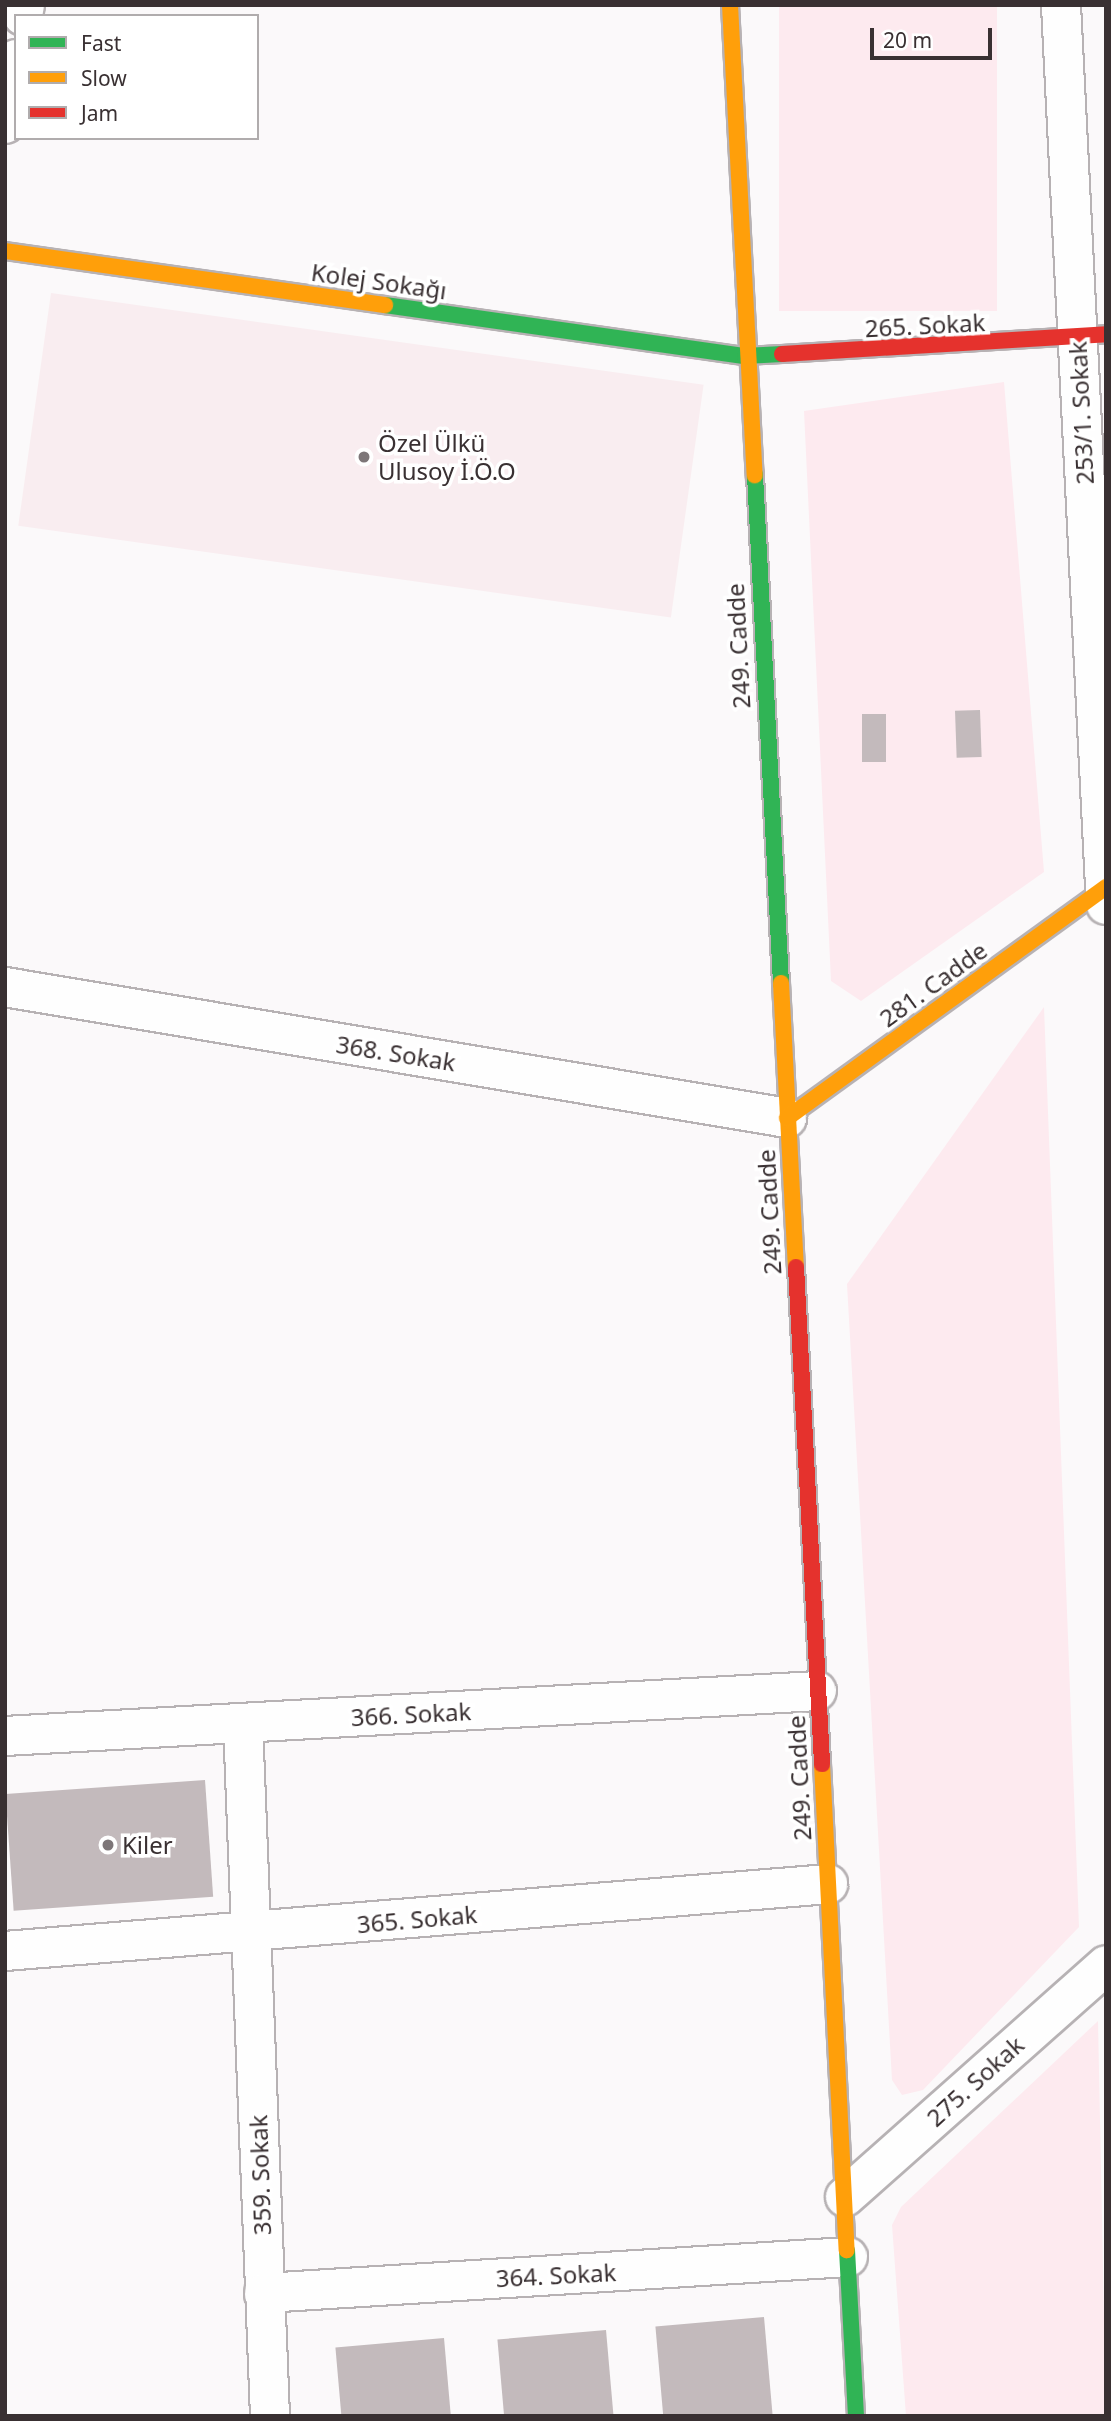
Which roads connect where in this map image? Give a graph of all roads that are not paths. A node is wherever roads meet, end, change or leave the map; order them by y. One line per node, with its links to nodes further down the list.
1 (730, 5): 7 (street, 249. Cadde)
2 (1060, 5): 6 (street, 253/1. Sokak)
3 (14, 72): 4 (street)
4 (5, 124)
5 (5, 251): 7 (street, Kolej Sokağı)
6 (1092, 337): 7 (street, 265. Sokak); 8 (street, 253/1. Sokak)
7 (746, 356): 10 (street, 249. Cadde)
8 (1105, 893): 10 (street, 281. Cadde)
9 (5, 987): 10 (street, 368. Sokak)
10 (787, 1118): 11 (street, 249. Cadde)
11 (817, 1691): 12 (street, 366. Sokak); 14 (street, 249. Cadde)
12 (243, 1723): 13 (street, 366. Sokak); 15 (street, 359. Sokak)
13 (5, 1736)
14 (828, 1884): 15 (street, 365. Sokak); 18 (street, 249. Cadde)
15 (253, 1934): 16 (street, 365. Sokak); 20 (street, 359. Sokak)
16 (5, 1951)
17 (1106, 1965): 18 (street, 275. Sokak)
18 (845, 2197): 19 (street, 249. Cadde)
19 (848, 2258): 20 (street, 364. Sokak); 22 (street, 249. Cadde)
20 (264, 2293): 21 (street, 359. Sokak)
21 (270, 2416)
22 (856, 2416)

